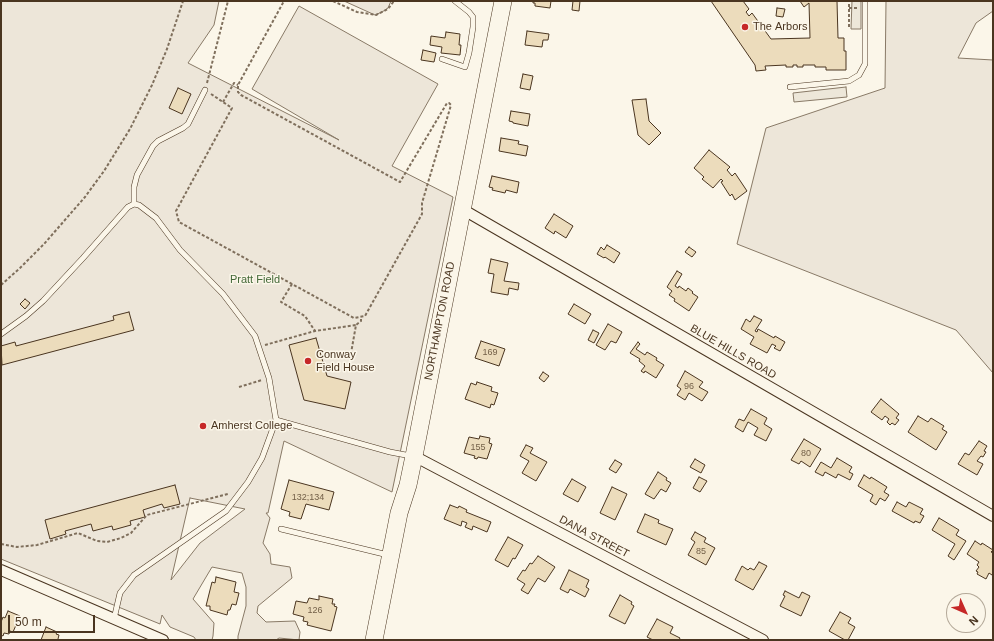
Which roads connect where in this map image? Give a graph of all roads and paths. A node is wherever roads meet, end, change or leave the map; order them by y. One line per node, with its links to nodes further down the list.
1 (183, 1): 19 (path)
2 (228, 1): 14 (path)
3 (284, 1): 12 (path)
4 (333, 1): 5 (path)
5 (394, 1)
6 (455, 1): 11 (lane)
7 (503, 1): 17 (highway, NORTHAMPTON ROAD)
8 (850, 1): 10 (path)
9 (865, 1): 13 (lane)
10 (849, 28)
11 (442, 59)
12 (238, 85): 15 (path); 20 (path)
13 (790, 87)
14 (205, 90): 15 (path); 16 (lane)
15 (223, 102): 18 (path)
16 (134, 204): 23 (lane); 24 (lane)
17 (462, 209): 29 (highway, NORTHAMPTON ROAD); 31 (street, BLUE HILLS ROAD)
18 (292, 284): 20 (path); 22 (path)
19 (1, 285)
20 (361, 317): 21 (path)
21 (356, 325): 22 (path); 25 (path)
22 (315, 331): 24 (path)
23 (1, 334)
24 (259, 346): 26 (lane)
25 (350, 359)
26 (269, 378): 27 (path); 28 (lane)
27 (238, 387)
28 (276, 420): 29 (lane); 30 (lane)
29 (414, 456): 34 (highway, NORTHAMPTON ROAD); 39 (street, DANA STREET)
30 (240, 493): 33 (path); 36 (lane)
31 (993, 516)
32 (281, 529): 34 (lane)
33 (1, 544)
34 (391, 556): 38 (highway, NORTHAMPTON ROAD)
35 (1, 570): 36 (street)
36 (114, 619): 37 (street)
37 (163, 640)
38 (374, 640)
39 (763, 640)

